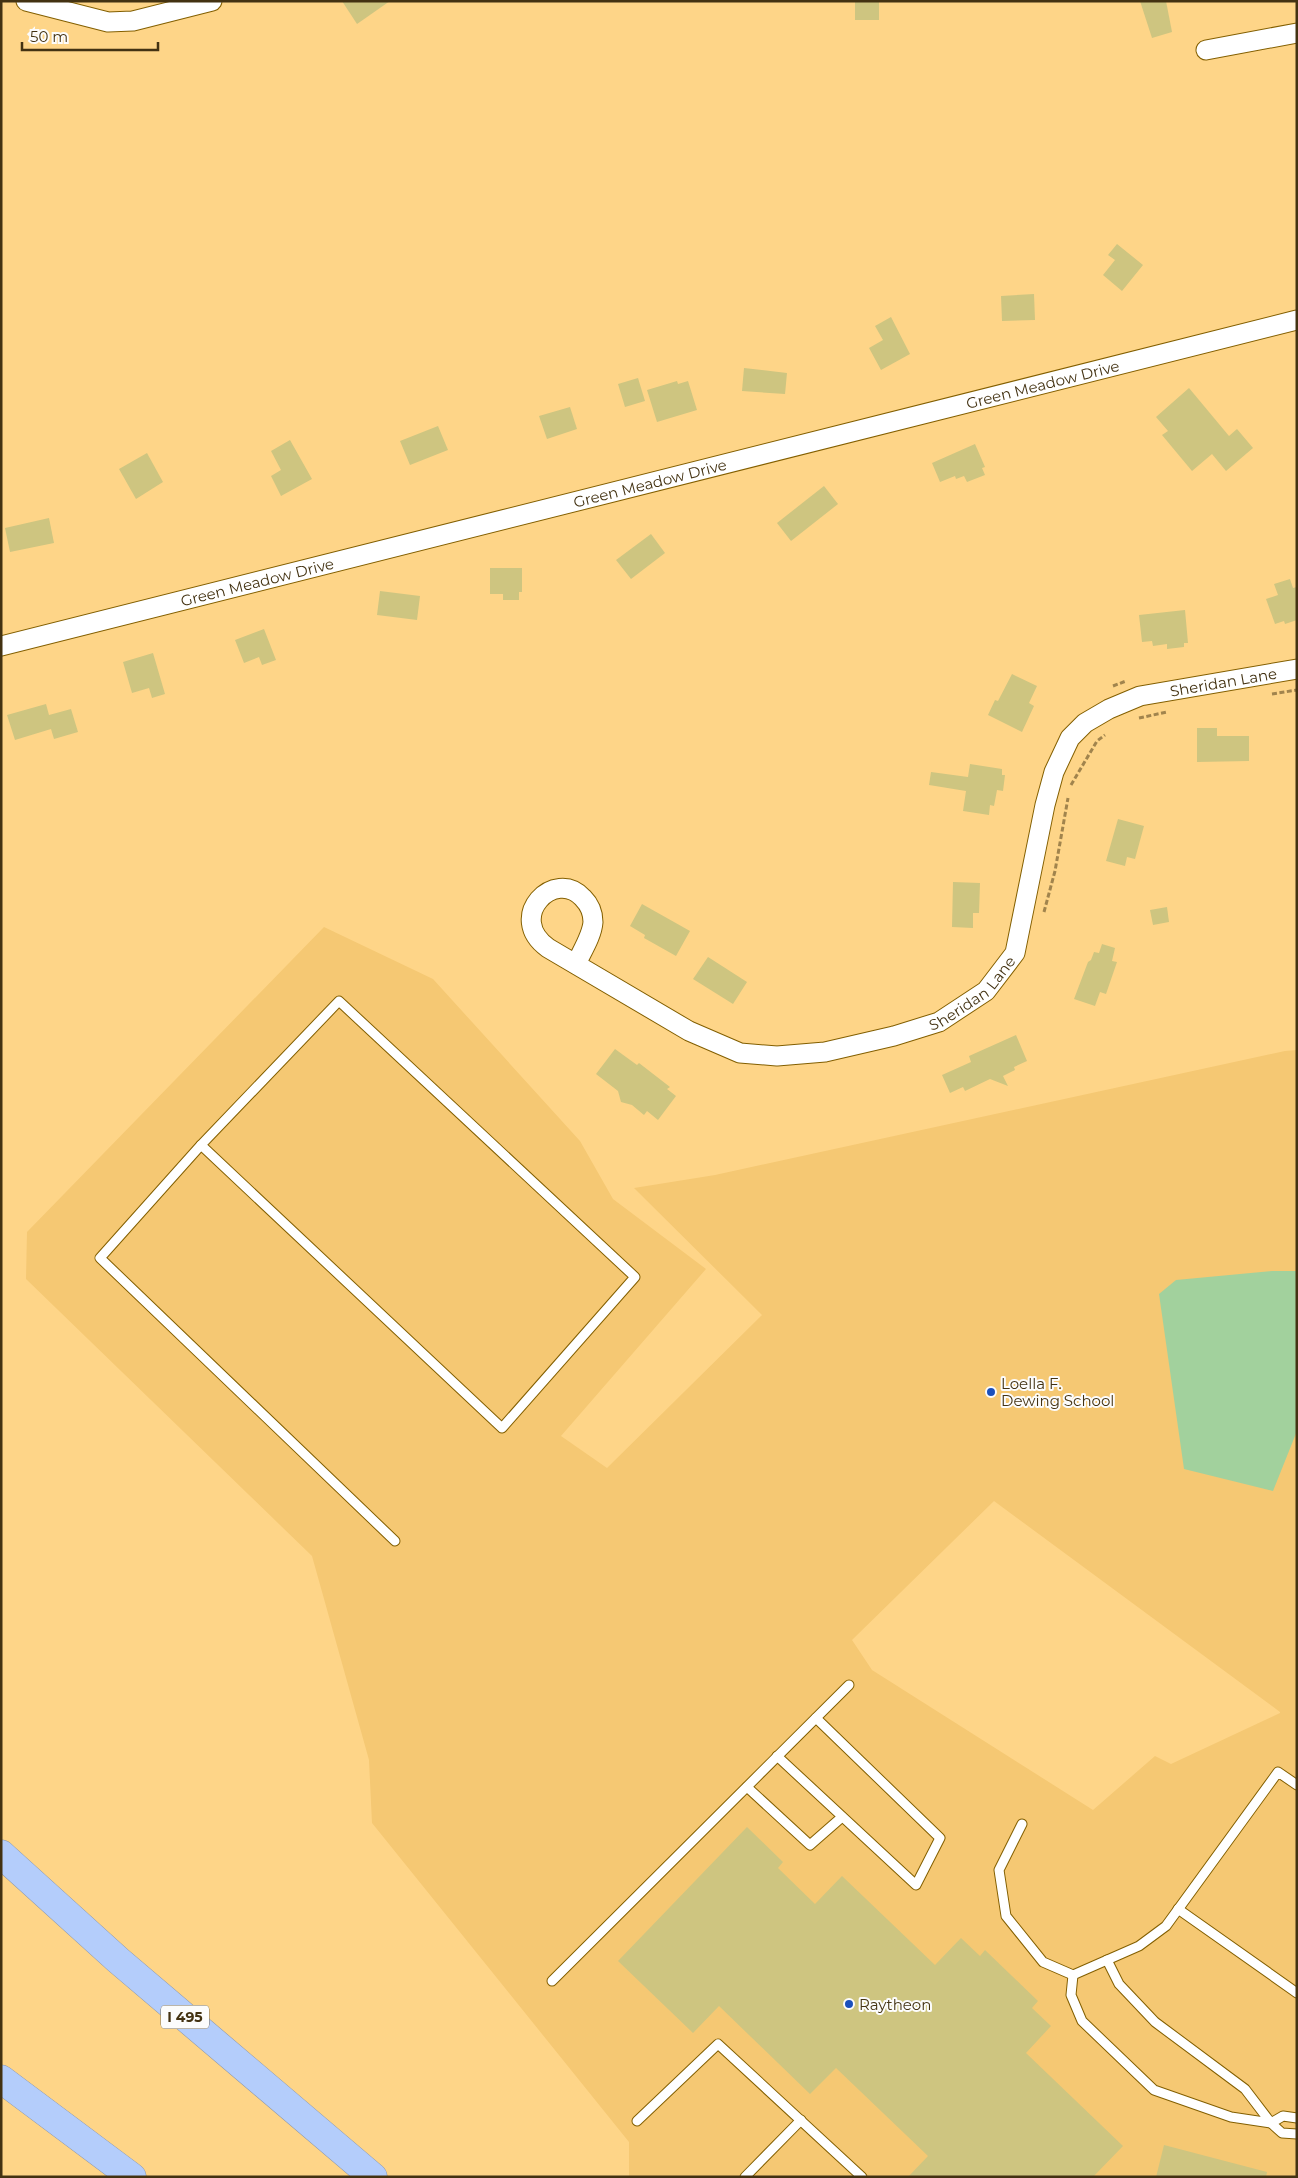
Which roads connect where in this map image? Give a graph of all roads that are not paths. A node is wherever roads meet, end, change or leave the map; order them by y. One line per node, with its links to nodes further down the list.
1 (26, 1): 2 (street)
2 (212, 1)
3 (1297, 33): 4 (street)
4 (1206, 50)
5 (1297, 320): 6 (street, Green Meadow Drive)
6 (1, 646)
7 (1297, 669): 8 (street, Sheridan Lane)
8 (576, 964)
9 (201, 1145): 9 (lane); 10 (lane)
10 (395, 1541)
11 (849, 1685): 12 (lane)
12 (816, 1718): 13 (lane); 16 (lane)
13 (777, 1756): 15 (lane); 16 (lane)
14 (1297, 1785): 19 (lane)
15 (747, 1787): 16 (lane); 22 (lane)
16 (842, 1817)
17 (1022, 1824): 21 (lane)
18 (1, 1854): 31 (highway, I 495)
19 (1178, 1909): 20 (lane); 23 (lane)
20 (1107, 1960): 21 (lane); 28 (lane)
21 (1073, 1975): 28 (lane)
22 (552, 1981)
23 (1297, 1993)
24 (1, 2079): 30 (highway)
25 (1297, 2118): 28 (lane)
26 (800, 2120): 27 (lane); 32 (lane); 33 (lane)
27 (637, 2121)
28 (1271, 2123): 29 (lane)
29 (1297, 2134)
30 (132, 2177)
31 (373, 2177)
32 (745, 2177)
33 (862, 2177)

